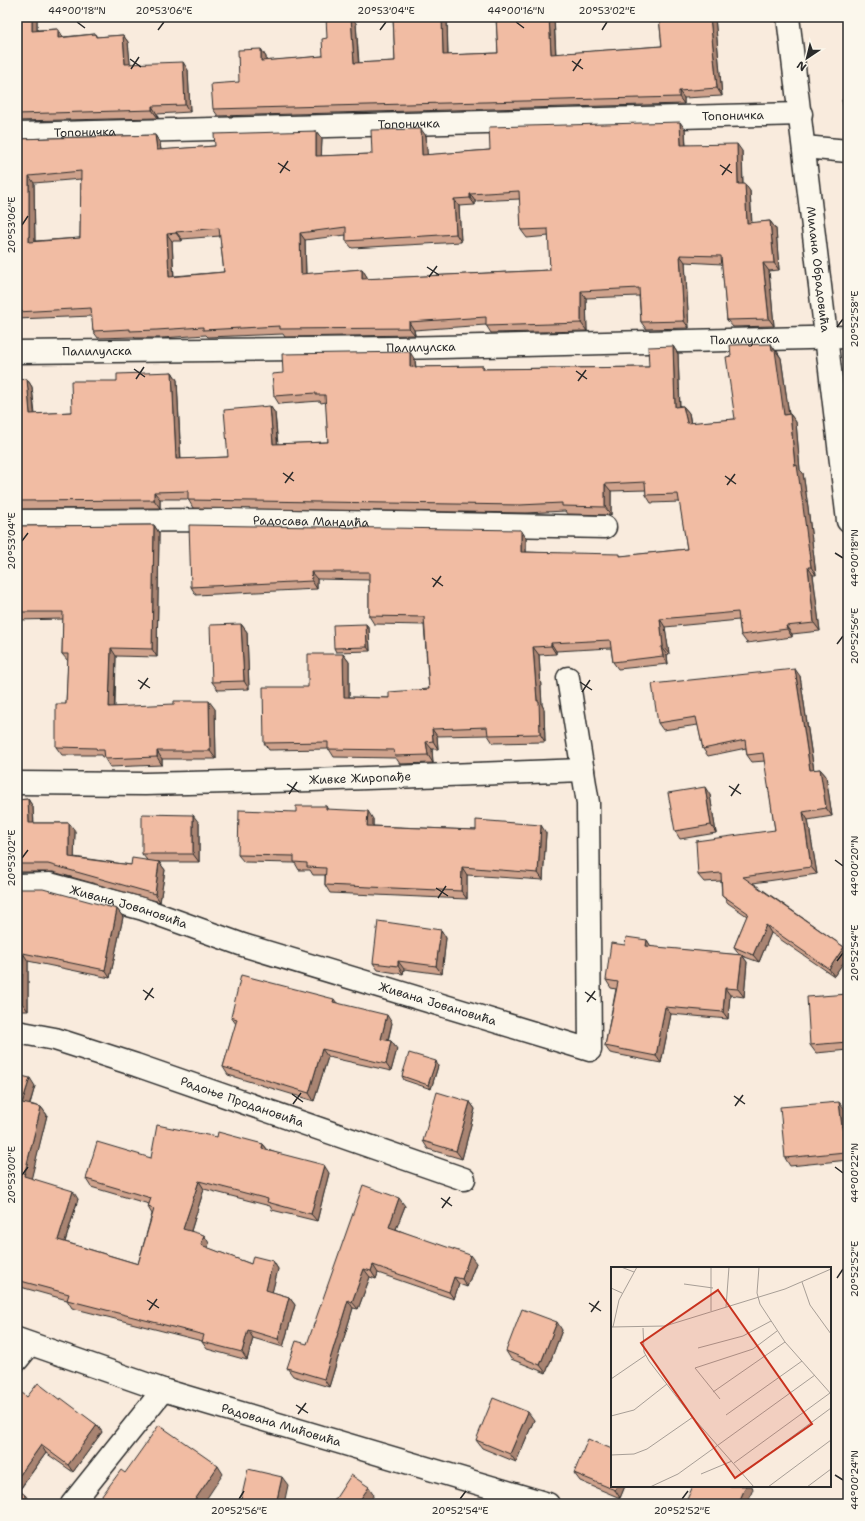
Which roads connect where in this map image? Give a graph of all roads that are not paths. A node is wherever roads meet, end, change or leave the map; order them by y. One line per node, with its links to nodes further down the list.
1 (788, 17): 2 (street, Милана Обрадовића)
2 (801, 114): 3 (street, Топоничка); 4 (street, Милана Обрадовића)
3 (17, 134)
4 (804, 147): 5 (street); 6 (street, Милана Обрадовића)
5 (848, 151)
6 (825, 337): 7 (street, Палилулска); 8 (street, Палилулска); 10 (street, Милана Обрадовића)
7 (848, 337)
8 (17, 352)
9 (17, 521): 11 (street, Радосава Мандића)
10 (848, 521)
11 (605, 527)
12 (568, 678): 13 (street)
13 (583, 770): 14 (street, Живке Жиропађе); 15 (street, Живана Јовановића)
14 (17, 783)
15 (17, 885)
16 (17, 1032): 17 (street, Радоње Продановића)
17 (464, 1179)
18 (21, 1348): 19 (street, Радована Мићовића)
19 (163, 1390): 20 (street); 21 (street, Радована Мићовића)
20 (72, 1504)
21 (548, 1504)

